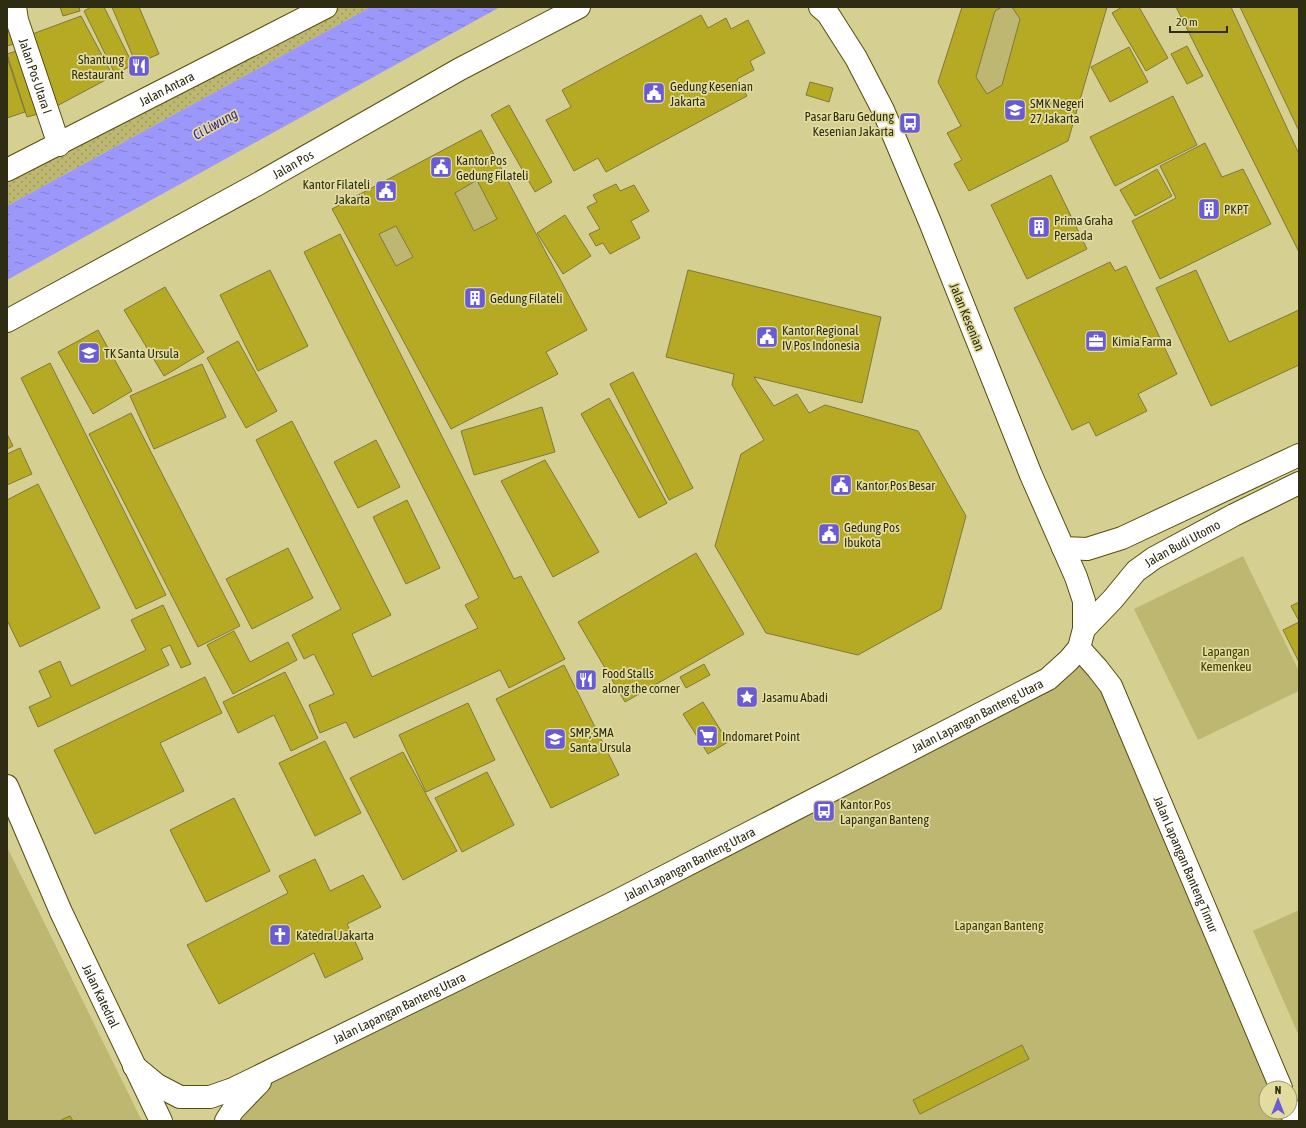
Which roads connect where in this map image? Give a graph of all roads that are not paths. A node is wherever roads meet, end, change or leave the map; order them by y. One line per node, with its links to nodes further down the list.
1 (15, 7): 5 (main road, Jalan Pos Utara I)
2 (579, 7): 7 (main road, Jalan Pos)
3 (322, 8): 5 (main road, Jalan Antara)
4 (825, 9): 10 (main road, Jalan Kesenian)
5 (59, 145): 6 (main road, Jalan Antara)
6 (7, 170)
7 (7, 320)
8 (1299, 455): 10 (main road, Jalan Budi Utomo)
9 (1299, 483): 11 (main road, Jalan Budi Utomo)
10 (1063, 548): 11 (main road, Jalan Kesenian)
11 (1081, 638): 14 (main road, Jalan Lapangan Banteng Utara); 15 (main road, Jalan Lapangan Banteng Timur)
12 (7, 786): 13 (main road, Jalan Katedral)
13 (134, 1066): 14 (main road, Jalan Katedral); 16 (main road)
14 (271, 1071): 17 (main road)
15 (1278, 1080)
16 (161, 1121)
17 (226, 1121)

